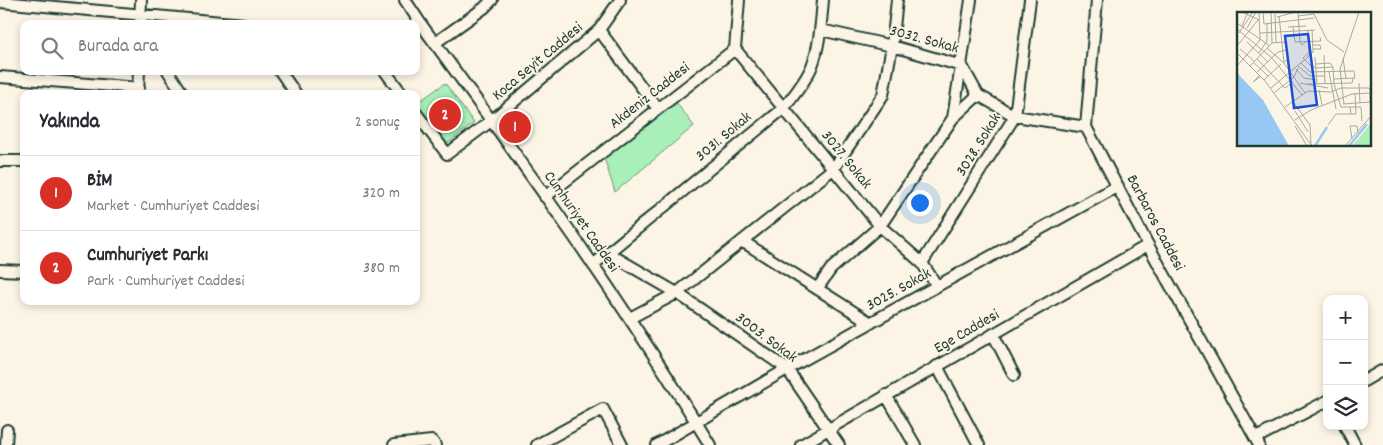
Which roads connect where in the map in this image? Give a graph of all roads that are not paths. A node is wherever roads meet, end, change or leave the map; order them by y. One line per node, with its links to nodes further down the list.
1 (141, 0): 12 (street)
2 (405, 0): 14 (street, Cumhuriyet Caddesi)
3 (492, 0): 18 (street)
4 (620, 0): 16 (street, Koca Seyit Caddesi)
5 (740, 0): 20 (street)
6 (823, 0): 17 (street, 3031. Sokak)
7 (897, 0): 19 (street)
8 (971, 0): 21 (street)
9 (1030, 0): 35 (street, 3028. Sokak)
10 (1097, 0): 39 (street)
11 (0, 2): 12 (street)
12 (140, 19): 13 (street)
13 (161, 20)
14 (416, 20)
15 (420, 27): 18 (street, Cumhuriyet Caddesi)
16 (599, 30): 34 (street); 38 (street, Koca Seyit Caddesi)
17 (821, 30): 19 (street, 3032. Sokak); 33 (street, 3031. Sokak)
18 (435, 43): 38 (street, Cumhuriyet Caddesi)
19 (892, 46): 21 (street, 3032. Sokak); 42 (street)
20 (734, 49): 33 (street, 3027. Sokak); 34 (street, Akdeniz Caddesi)
21 (962, 66): 32 (street, 3032. Sokak); 37 (street)
22 (139, 75): 28 (street)
23 (171, 75): 29 (street)
24 (283, 75): 30 (street)
25 (388, 75): 31 (street)
26 (0, 77): 27 (street)
27 (128, 90)
28 (138, 90)
29 (180, 90)
30 (293, 90)
31 (399, 90)
32 (978, 95): 35 (street); 37 (street)
33 (784, 108): 42 (street, 3027. Sokak); 48 (street, 3031. Sokak)
34 (658, 109): 44 (street, Akdeniz Caddesi)
35 (1015, 116): 39 (street); 49 (street, 3028. Sokak)
36 (420, 118): 38 (street, Koca Seyit Caddesi)
37 (954, 118): 45 (street)
38 (491, 121): 44 (street, Cumhuriyet Caddesi)
39 (1086, 127): 43 (street, Barbaros Caddesi)
40 (0, 161): 41 (street)
41 (20, 162)
42 (834, 168): 45 (street, 3027. Sokak); 46 (street)
43 (1118, 186): 47 (street, Barbaros Caddesi); 53 (street, 3025. Sokak)
44 (545, 197): 50 (street, Cumhuriyet Caddesi)
45 (880, 226): 49 (street, 3027. Sokak); 54 (street)
46 (742, 241): 54 (street); 55 (street)
47 (1148, 245): 58 (street, Ege Caddesi); 70 (street, Barbaros Caddesi)
48 (608, 253): 50 (street, 3031. Sokak); 55 (street, 3003. Sokak)
49 (922, 263): 53 (street, 3027. Sokak)
50 (593, 265): 56 (street, Cumhuriyet Caddesi)
51 (0, 270): 52 (street)
52 (20, 271)
53 (937, 286): 57 (street, 3025. Sokak)
54 (817, 289): 57 (street)
55 (677, 292): 56 (street); 60 (street, 3003. Sokak)
56 (630, 318): 66 (street, Cumhuriyet Caddesi)
57 (871, 323): 60 (street, 3025. Sokak)
58 (993, 334): 59 (street, Ege Caddesi); 62 (street)
59 (937, 366): 64 (street, Ege Caddesi); 81 (street)
60 (787, 369): 66 (street, 3025. Sokak); 67 (street, 3003. Sokak)
61 (1383, 370): 63 (street)
62 (1014, 375)
63 (1368, 379)
64 (886, 396): 67 (street, Ege Caddesi); 80 (street)
65 (1323, 403): 70 (street)
66 (696, 423): 76 (street, 3025. Sokak); 77 (street, Cumhuriyet Caddesi)
67 (829, 428): 78 (street, Ege Caddesi); 79 (street, 3003. Sokak)
68 (7, 430): 72 (street)
69 (1346, 430): 82 (street)
70 (1258, 442)
71 (433, 443): 73 (street)
72 (6, 445)
73 (394, 445)
74 (537, 445): 75 (street)
75 (622, 445)
76 (657, 445)
77 (710, 445)
78 (801, 445)
79 (839, 445)
80 (915, 445)
81 (980, 445)
82 (1355, 445)

